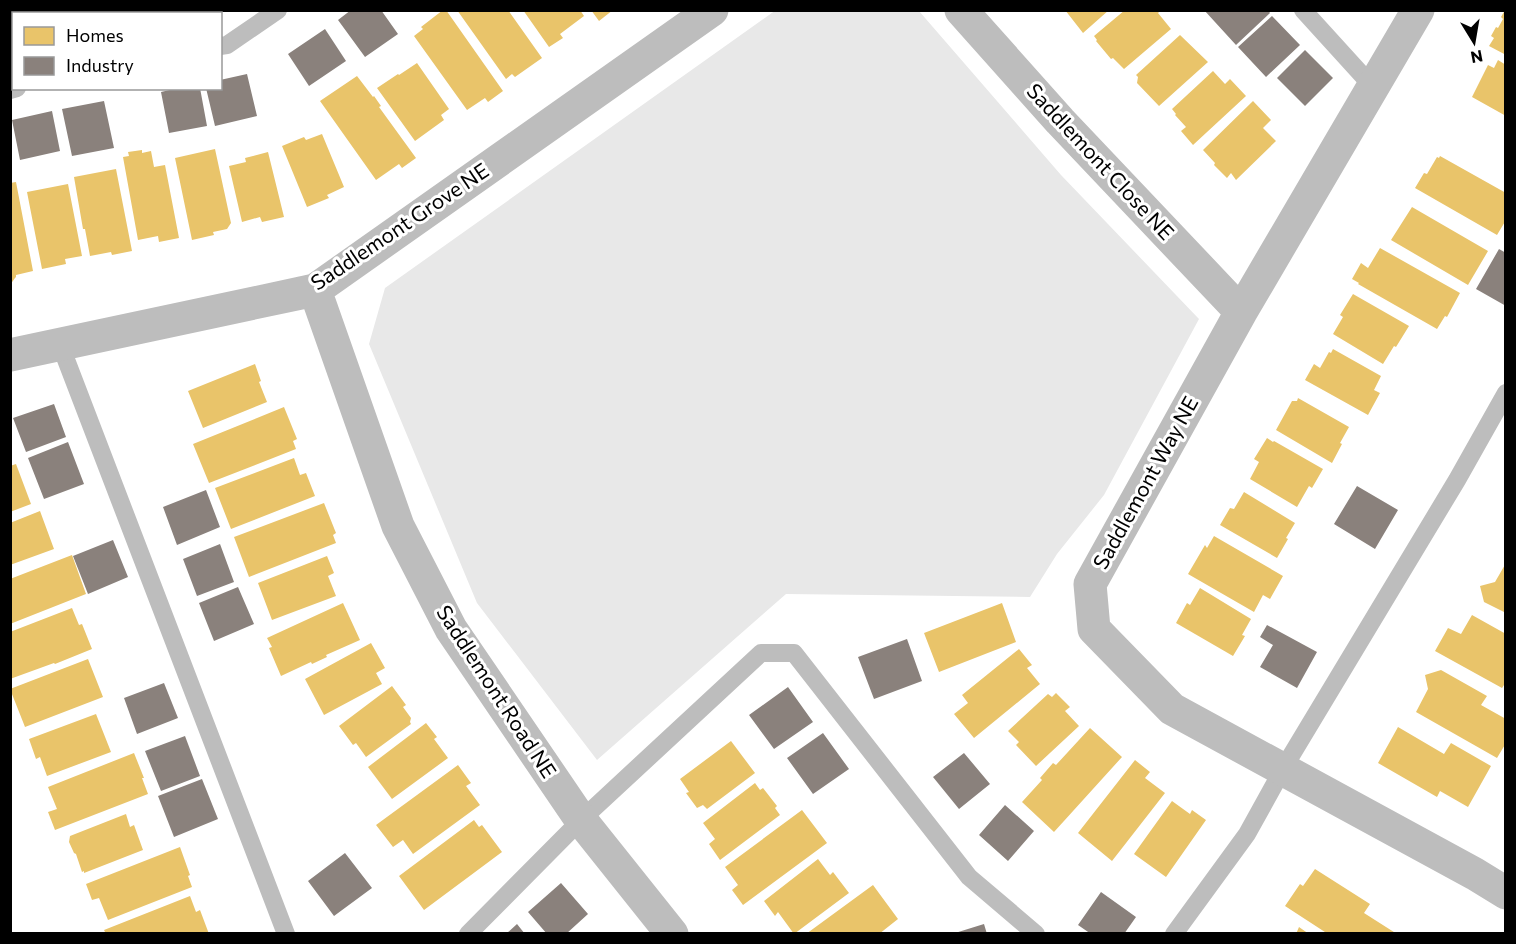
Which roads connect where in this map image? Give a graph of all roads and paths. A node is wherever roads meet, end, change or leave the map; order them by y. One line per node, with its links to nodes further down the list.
1 (278, 10): 6 (lane)
2 (712, 10): 8 (street, Saddlemont Grove NE)
3 (961, 10): 9 (street, Saddlemont Close NE)
4 (1303, 10): 7 (lane)
5 (1418, 10): 7 (street, Saddlemont Way NE)
6 (222, 46)
7 (1373, 87): 9 (street, Saddlemont Way NE)
8 (315, 290): 10 (street, Saddlemont Grove NE); 14 (street, Saddlemont Road NE)
9 (1241, 312): 13 (street, Saddlemont Way NE)
10 (60, 344): 11 (street, Saddlemont Grove NE); 16 (lane)
11 (10, 355)
12 (1506, 393): 13 (lane)
13 (1283, 769): 15 (street, Saddlemont Way NE); 20 (lane)
14 (580, 820): 17 (lane); 18 (street, Saddlemont Road NE); 19 (lane)
15 (1506, 893)
16 (286, 933)
17 (468, 933)
18 (672, 933)
19 (1036, 933)
20 (1174, 933)

